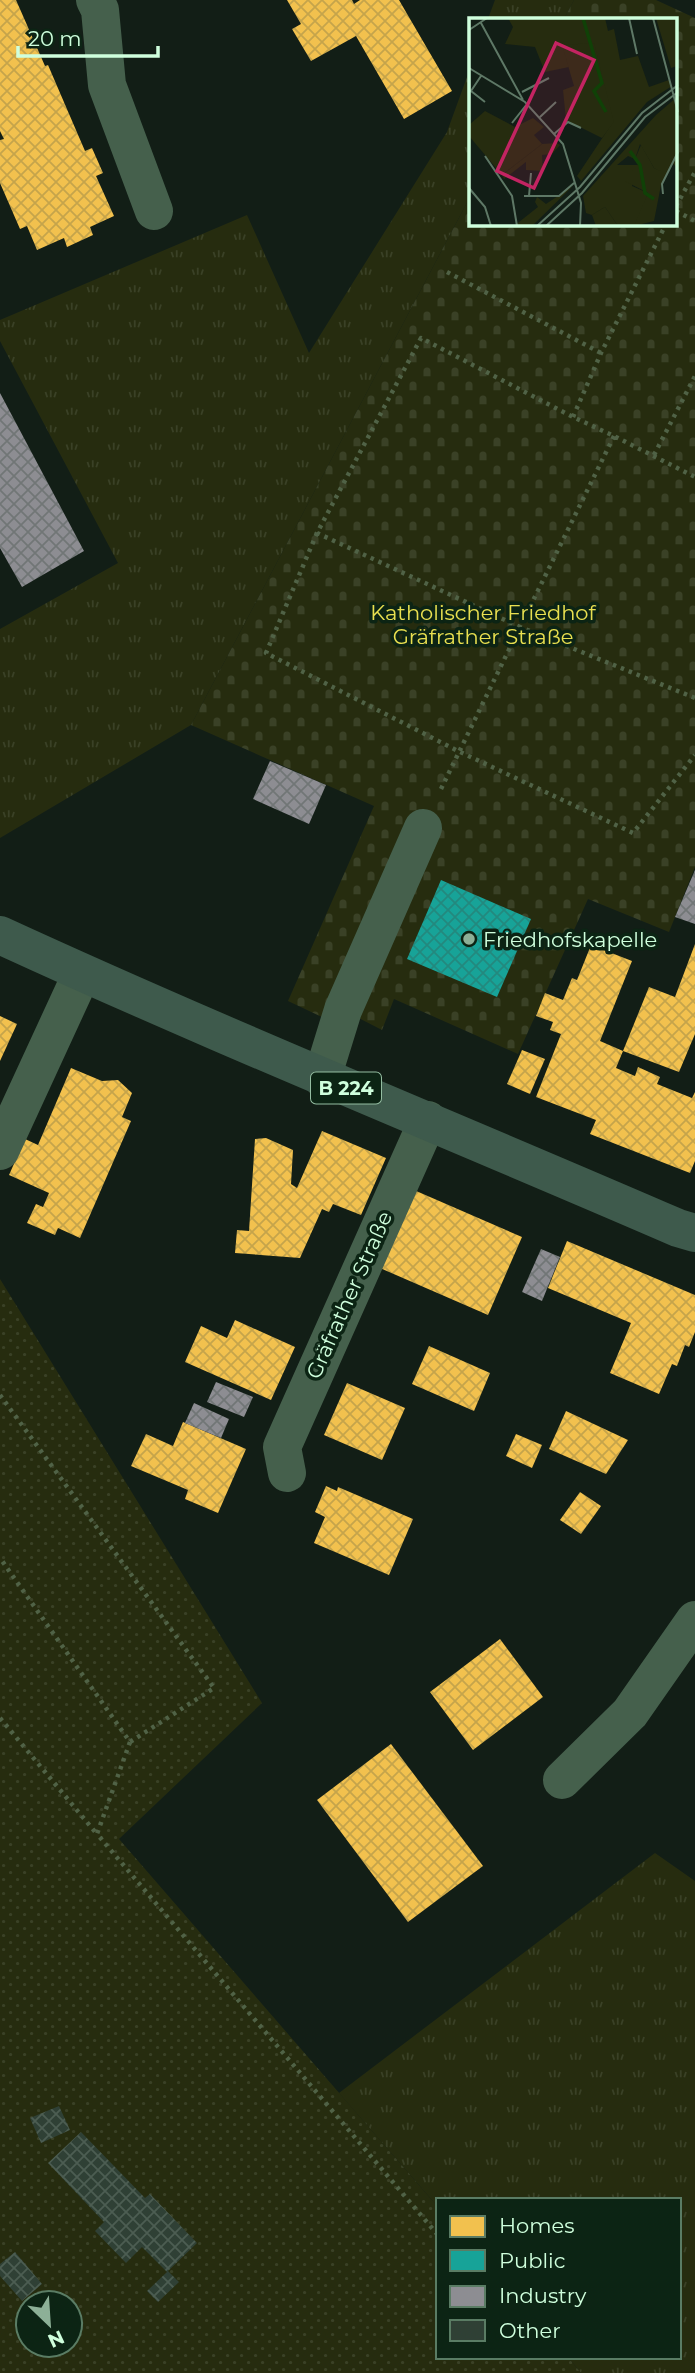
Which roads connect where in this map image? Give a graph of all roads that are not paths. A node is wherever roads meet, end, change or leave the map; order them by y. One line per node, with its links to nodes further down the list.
1 (95, 0): 2 (lane)
2 (154, 212)
3 (423, 828): 6 (lane)
4 (0, 935): 5 (main road, B 224)
5 (82, 973): 6 (main road, B 224); 8 (lane)
6 (322, 1078): 7 (main road, B 224)
7 (428, 1120): 9 (main road, B 224); 10 (lane, Gräfrather Straße)
8 (0, 1151)
9 (695, 1233)
10 (287, 1473)
11 (695, 1620): 12 (lane)
12 (562, 1780)

